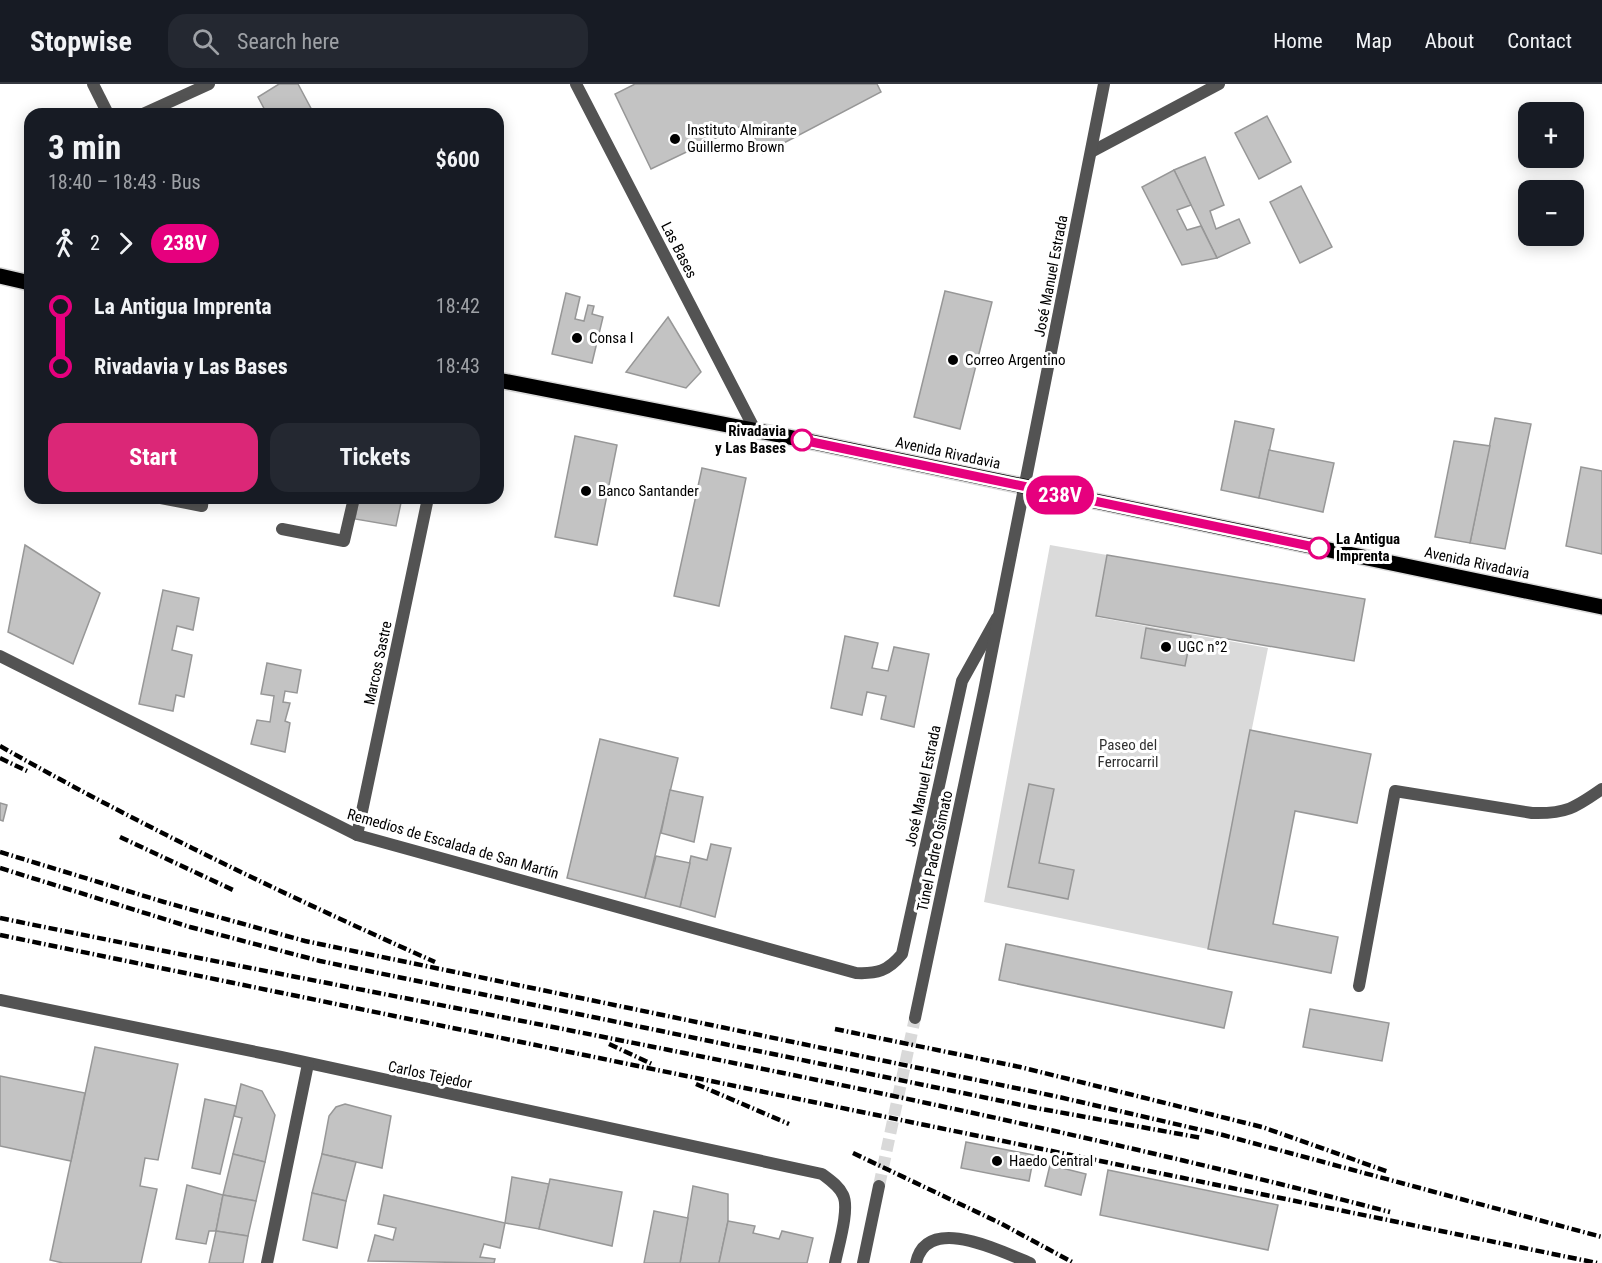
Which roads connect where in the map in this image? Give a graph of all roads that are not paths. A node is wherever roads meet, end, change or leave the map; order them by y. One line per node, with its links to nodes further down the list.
1 (93, 84): 6 (street)
2 (209, 84): 7 (street)
3 (576, 84): 12 (street, Las Bases)
4 (1104, 84): 8 (street, José Manuel Estrada)
5 (1219, 84): 8 (street)
6 (105, 108)
7 (156, 108)
8 (1091, 152): 13 (street, José Manuel Estrada)
9 (0, 276): 10 (main road)
10 (24, 282)
11 (504, 381): 12 (main road, Avenida Rivadavia)
12 (755, 430): 13 (main road, Avenida Rivadavia)
13 (1024, 488): 17 (main road, Avenida Rivadavia); 18 (street, José Manuel Estrada)
14 (353, 504): 16 (street)
15 (427, 504): 22 (street, Marcos Sastre)
16 (282, 529)
17 (1602, 607)
18 (999, 614): 20 (street, José Manuel Estrada); 23 (street, José Manuel Estrada)
19 (0, 656): 22 (street, Remedios de Escalada de San Martín)
20 (984, 691): 26 (street, Túnel Padre Osimato)
21 (1602, 789): 24 (street)
22 (357, 835): 23 (street, Remedios de Escalada de San Martín)
23 (890, 969)
24 (1359, 986)
25 (0, 1000): 27 (street, Carlos Tejedor)
26 (915, 1017)
27 (308, 1064): 29 (street); 30 (street, Carlos Tejedor)
28 (879, 1186): 31 (street)
29 (267, 1263)
30 (835, 1263)
31 (863, 1263)
32 (916, 1263): 33 (street)
33 (1030, 1263)

